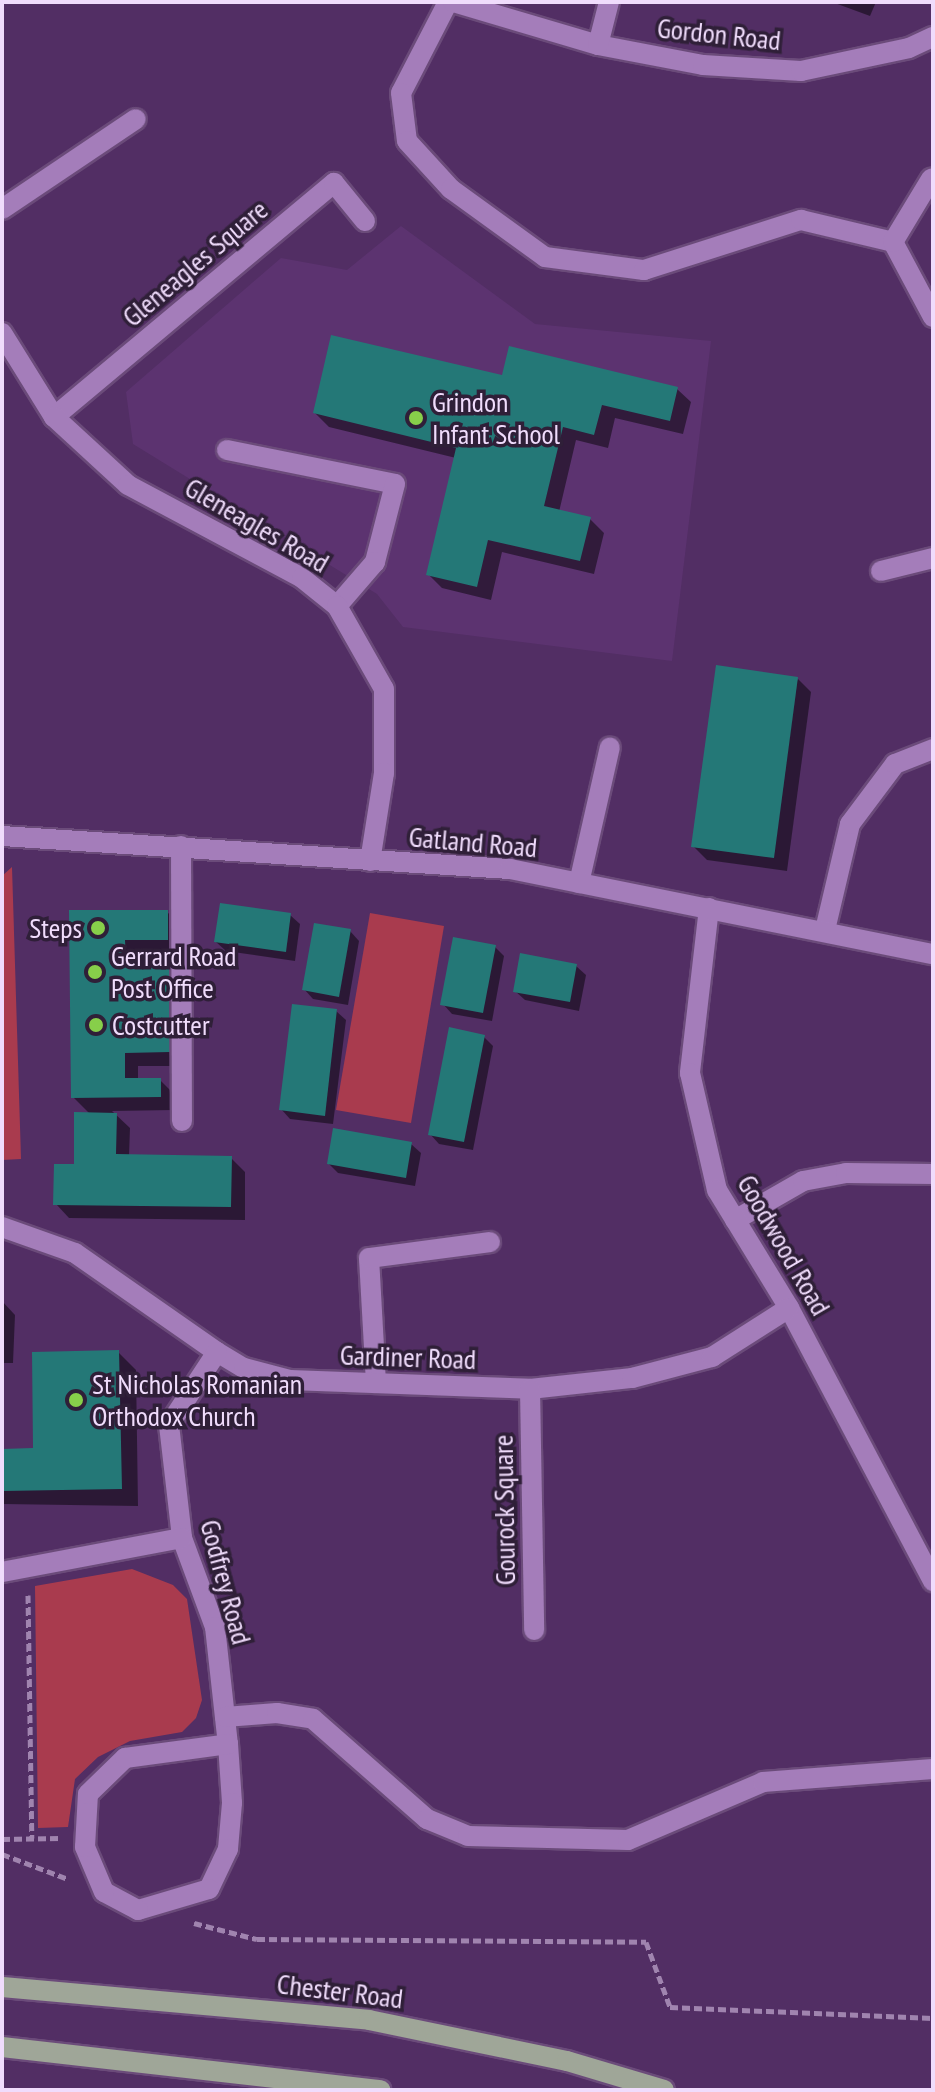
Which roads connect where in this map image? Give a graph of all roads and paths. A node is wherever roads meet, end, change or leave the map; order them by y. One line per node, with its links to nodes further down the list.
1 (450, 2): 4 (street, Gordon Road); 9 (street)
2 (609, 2): 4 (street)
3 (933, 37): 4 (street, Gordon Road)
4 (598, 45)
5 (136, 119): 7 (street)
6 (931, 179): 9 (street)
7 (2, 209)
8 (365, 221): 12 (street, Gleneagles Square)
9 (893, 242): 10 (street)
10 (933, 317)
11 (2, 333): 12 (street, Gleneagles Road)
12 (54, 417): 16 (street, Gleneagles Road)
13 (227, 450): 16 (street)
14 (933, 558): 15 (street)
15 (881, 571)
16 (337, 606): 21 (street, Gleneagles Road)
17 (610, 747): 22 (street)
18 (933, 749): 24 (street)
19 (2, 836): 20 (street, Gatland Road)
20 (181, 846): 21 (street, Gatland Road); 26 (street)
21 (370, 861): 22 (street, Gatland Road)
22 (579, 883): 23 (street, Gatland Road)
23 (709, 908): 24 (street, Gatland Road); 28 (street, Goodwood Road)
24 (825, 930): 25 (street, Gatland Road)
25 (933, 954)
26 (182, 1121)
27 (933, 1174): 28 (street)
28 (735, 1220): 31 (street, Goodwood Road)
29 (2, 1227): 32 (street, Gardiner Road)
30 (490, 1242): 33 (street)
31 (789, 1308): 34 (street, Gardiner Road); 38 (street, Goodwood Road)
32 (217, 1352): 33 (street, Gardiner Road); 35 (street, Godfrey Road)
33 (376, 1383): 34 (street, Gardiner Road)
34 (530, 1389): 39 (street, Gourock Square)
35 (182, 1538): 36 (street); 40 (street, Godfrey Road)
36 (27, 1571): 37 (street); 44 (path)
37 (2, 1572)
38 (933, 1581)
39 (534, 1630)
40 (225, 1717): 41 (street, Godfrey Road); 42 (street)
41 (228, 1744): 43 (street); 47 (street, Godfrey Road)
42 (933, 1769)
43 (86, 1837): 44 (path); 47 (street)
44 (32, 1838): 45 (path)
45 (2, 1839)
46 (2, 1854): 47 (path)
47 (104, 1892)
48 (183, 1921): 50 (path)
49 (2, 1987): 53 (main road, Chester Road)
50 (933, 2018)
51 (2, 2047): 52 (main road)
52 (381, 2090)
53 (664, 2090)

